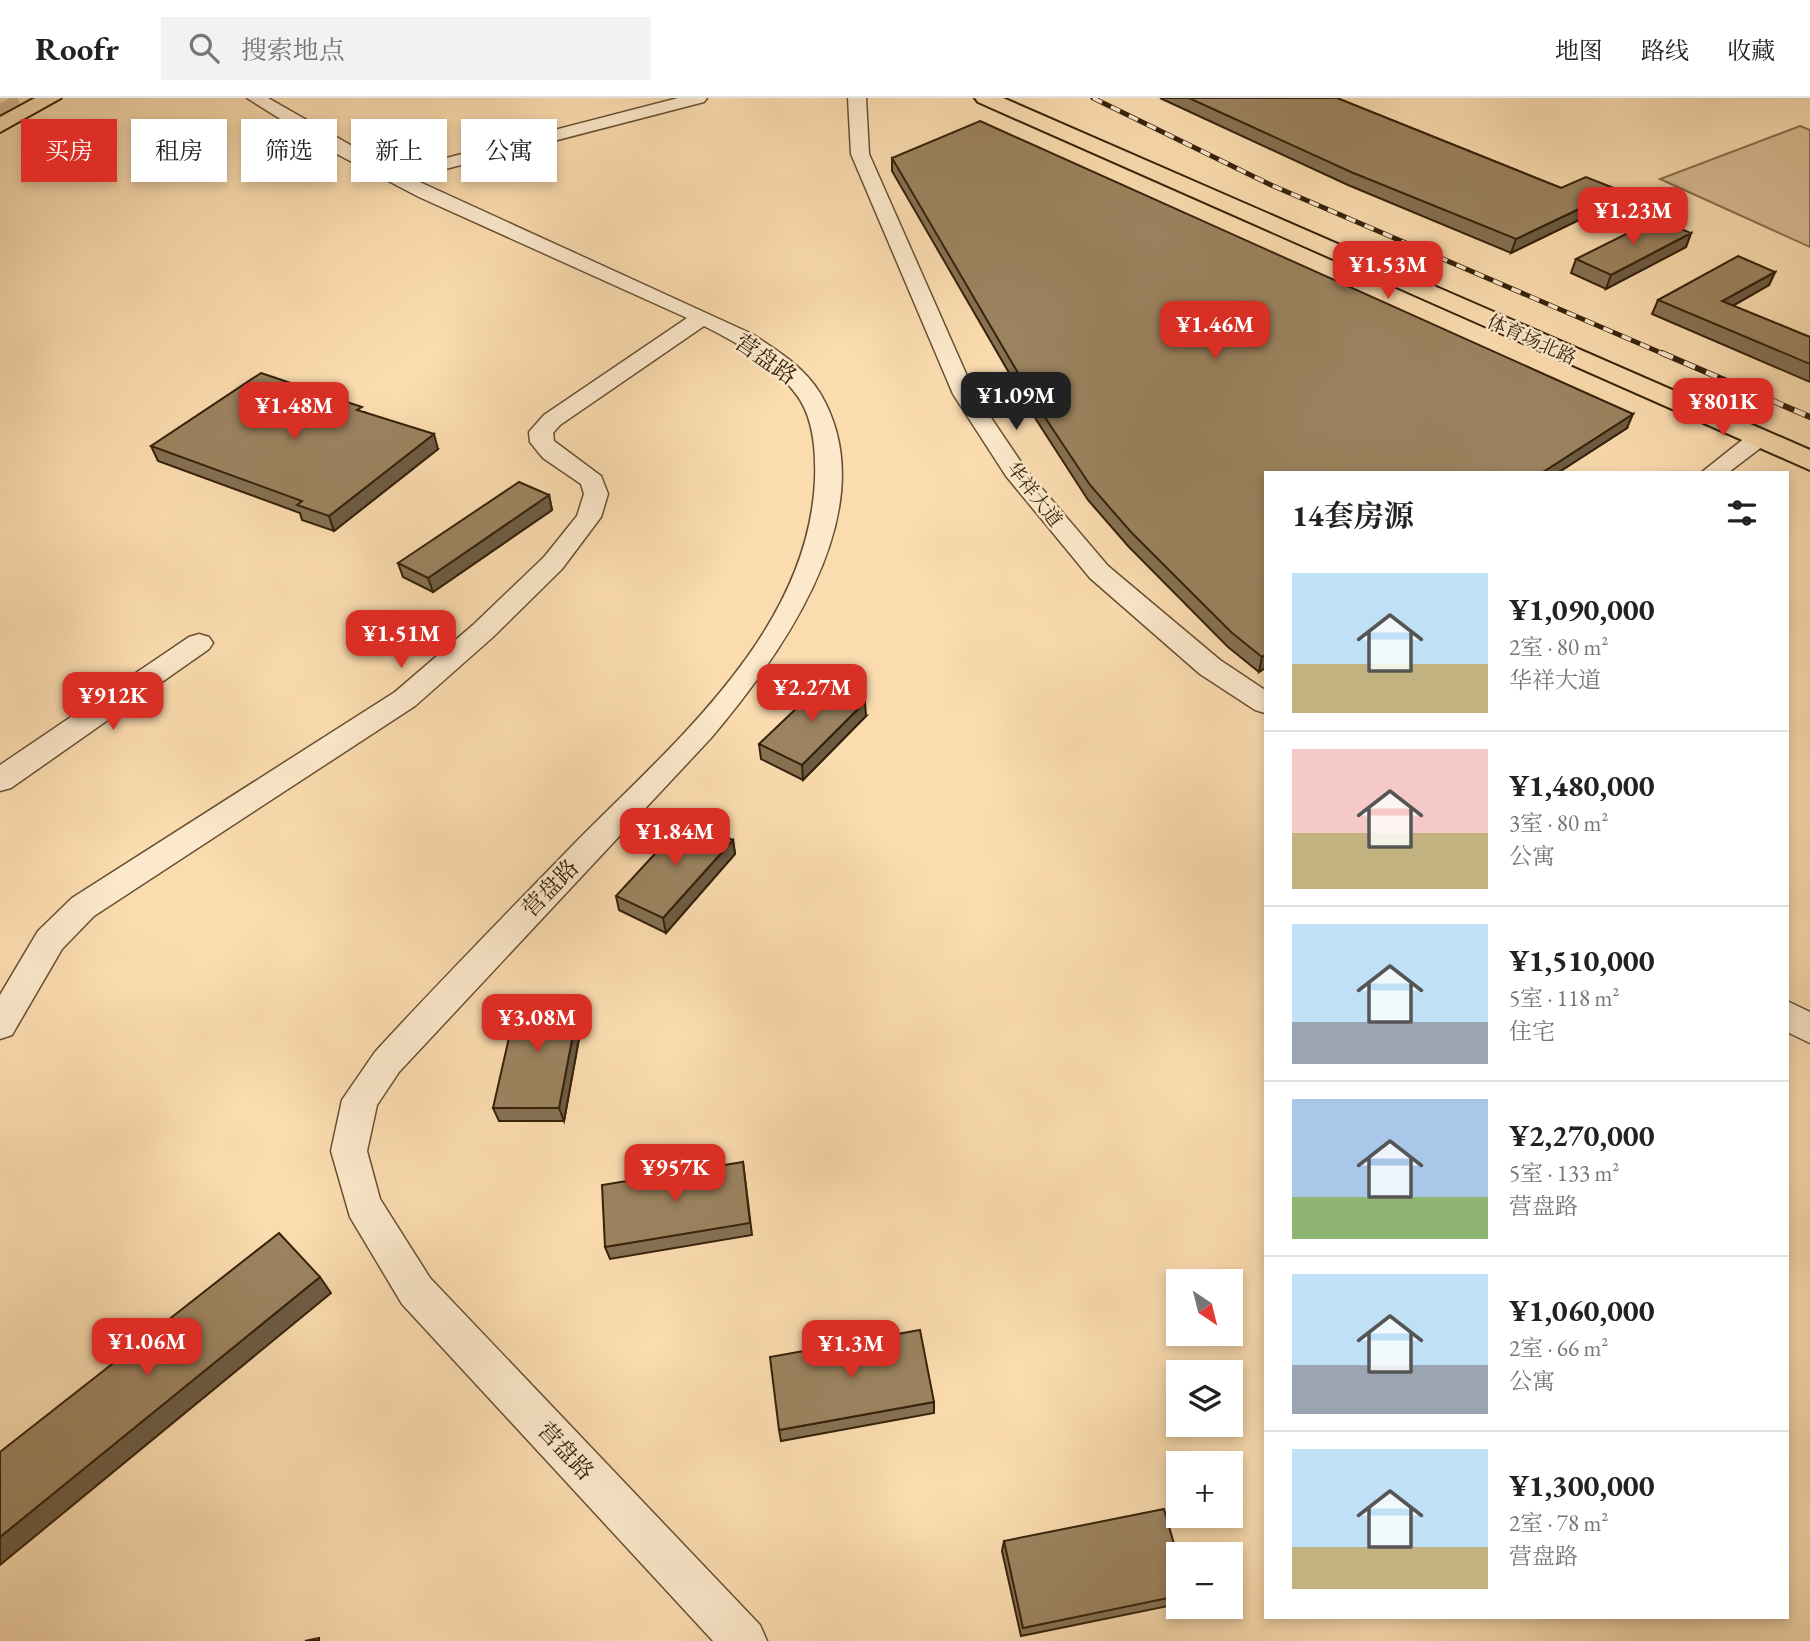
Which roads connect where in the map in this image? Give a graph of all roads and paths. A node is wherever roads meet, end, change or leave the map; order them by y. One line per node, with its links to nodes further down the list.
1 (51, 98): 7 (main road)
2 (256, 98): 8 (street, 营盘路)
3 (698, 98): 9 (street)
4 (857, 98): 17 (street, 华祥大道)
5 (985, 98): 12 (main road, 体育场北路)
6 (1006, 98): 13 (main road, 体育场北路)
7 (0, 126)
8 (351, 151)
9 (447, 163)
10 (410, 182): 11 (street, 营盘路)
11 (701, 318): 20 (street); 22 (street, 营盘路)
12 (1759, 438): 14 (main road, 体育场北路); 15 (street)
13 (1810, 448)
14 (1810, 461)
15 (1715, 471)
16 (199, 643): 18 (street)
17 (1264, 702)
18 (0, 780)
19 (1789, 1016): 21 (street)
20 (0, 1025)
21 (1810, 1029)
22 (744, 1641)

